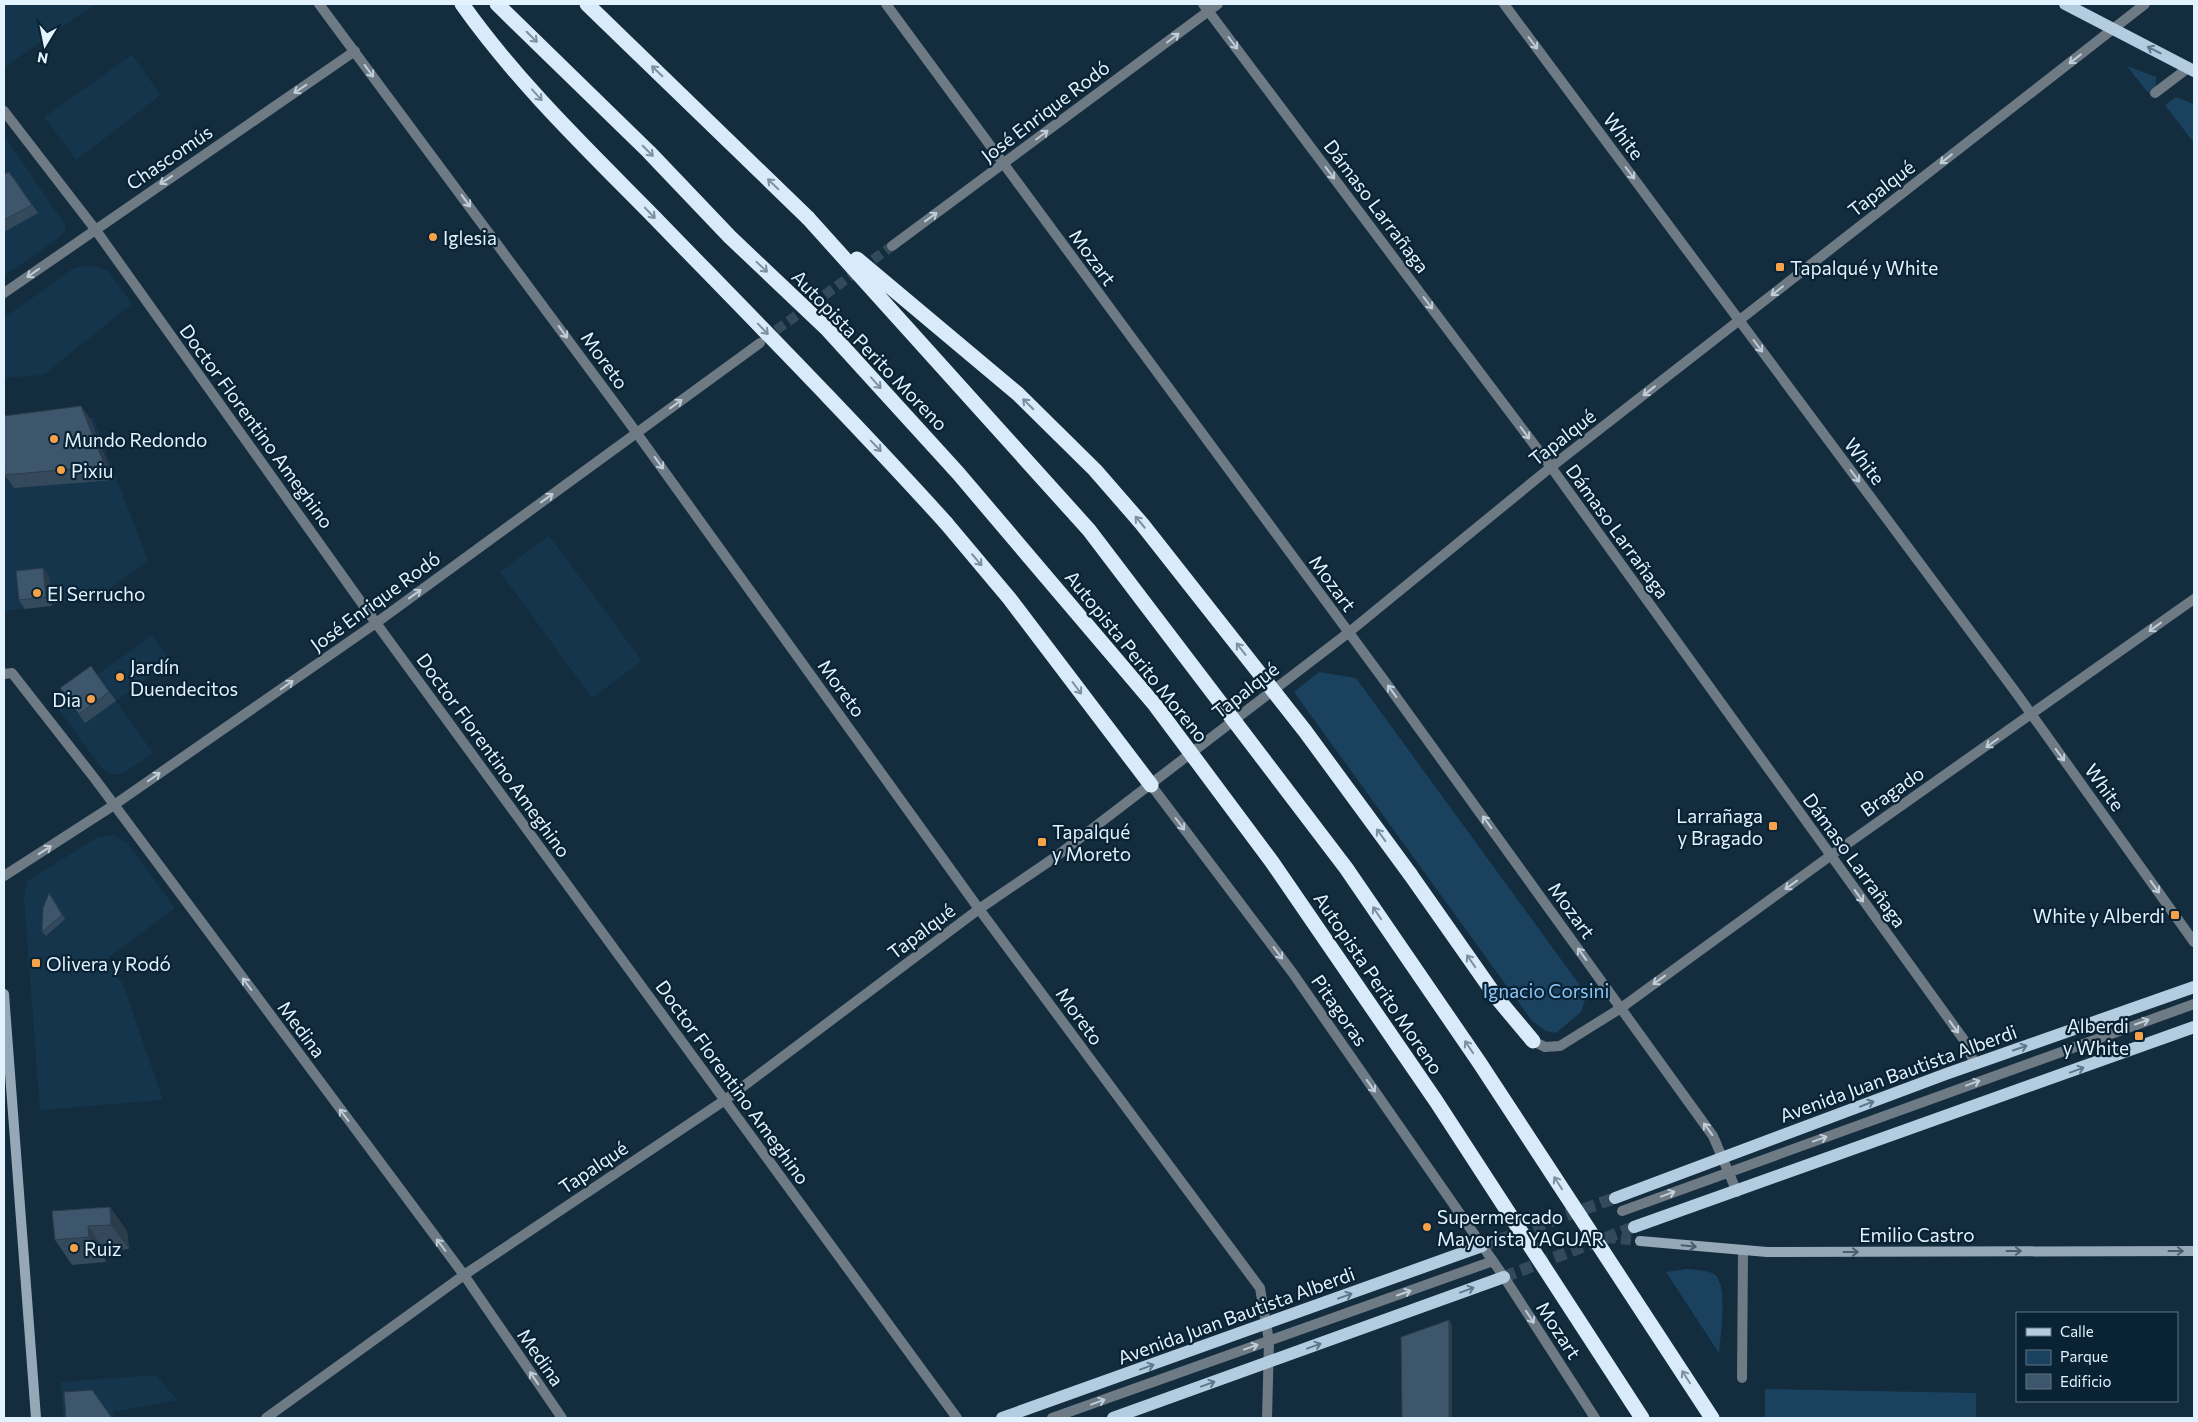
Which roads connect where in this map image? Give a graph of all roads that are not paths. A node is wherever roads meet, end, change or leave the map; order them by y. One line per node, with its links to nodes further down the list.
1 (319, 4): 12 (street, Moreto)
2 (462, 4): 30 (highway, one-way to 30, bridge)
3 (497, 4): 70 (highway, Autopista Perito Moreno, one-way to 70, bridge)
4 (586, 4): 17 (highway, Autopista Perito Moreno, one-way to 4)
5 (886, 4): 16 (street, Mozart)
6 (1218, 4): 10 (street, José Enrique Rodó)
7 (1504, 4): 21 (street, White, one-way to 21)
8 (2065, 4): 11 (main road)
9 (2145, 4): 11 (street, Tapalqué)
10 (1206, 7): 16 (street, José Enrique Rodó, one-way to 10); 24 (street, Dámaso Larrañaga, one-way to 24)
11 (2113, 29): 13 (main road, one-way to 11); 21 (street, Tapalqué, one-way to 21)
12 (355, 51): 18 (street, Chascomús, one-way to 18); 23 (street, Moreto, one-way to 23)
13 (2191, 69): 14 (street)
14 (2155, 93)
15 (4, 111): 18 (street, Doctor Florentino Ameghino)
16 (1003, 164): 19 (street, José Enrique Rodó, one-way to 16); 27 (street, Mozart)
17 (808, 218): 41 (highway, one-way to 17, bridge); 71 (highway, Autopista Perito Moreno, one-way to 17, bridge)
18 (95, 229): 20 (street, Chascomús, one-way to 20); 26 (street, Doctor Florentino Ameghino)
19 (892, 246)
20 (4, 293)
21 (1740, 321): 24 (street, Tapalqué, one-way to 24); 29 (street, White, one-way to 29)
22 (760, 343): 23 (street, José Enrique Rodó, one-way to 22)
23 (637, 432): 26 (street, José Enrique Rodó, one-way to 23); 34 (street, Moreto, one-way to 34)
24 (1551, 467): 27 (street, Tapalqué); 32 (street, Dámaso Larrañaga)
25 (2194, 599): 29 (street, Bragado, one-way to 29)
26 (376, 623): 31 (street, José Enrique Rodó, one-way to 26); 43 (street, Doctor Florentino Ameghino)
27 (1348, 633): 30 (street, Tapalqué); 39 (street, Mozart, one-way to 27)
28 (4, 674): 31 (street, Medina)
29 (2032, 715): 32 (street, Bragado, one-way to 32); 35 (street, White, one-way to 35)
30 (1151, 785): 34 (street, Tapalqué); 51 (street, Pitagoras, one-way to 51)
31 (114, 805): 33 (street, José Enrique Rodó, one-way to 31); 55 (street, Medina, one-way to 31)
32 (1830, 856): 39 (street, Bragado, one-way to 39); 42 (street, Dámaso Larrañaga, one-way to 42)
33 (4, 876)
34 (979, 909): 43 (street, Tapalqué); 57 (street, Moreto)
35 (2194, 942)
36 (2194, 987): 42 (main road, Avenida Juan Bautista Alberdi, one-way to 36)
37 (4, 994): 61 (street)
38 (2194, 1004): 45 (street, one-way to 38)
39 (1621, 1008): 41 (street, Bragado); 44 (street, Mozart, one-way to 39)
40 (2194, 1027): 46 (main road, one-way to 40)
41 (1533, 1041)
42 (1975, 1064): 44 (main road, Avenida Juan Bautista Alberdi, one-way to 42)
43 (725, 1100): 55 (street, Tapalqué); 64 (street, Doctor Florentino Ameghino)
44 (1724, 1158): 45 (street, Mozart); 47 (main road, Avenida Juan Bautista Alberdi)
45 (1730, 1172): 46 (street, Mozart); 48 (street, one-way to 45)
46 (1737, 1192): 49 (main road)
47 (1615, 1198)
48 (1622, 1211)
49 (1634, 1227)
50 (1640, 1241): 52 (street, Emilio Castro, one-way to 52)
51 (1482, 1246): 54 (street, Pitagoras); 57 (main road, Avenida Juan Bautista Alberdi, one-way to 51)
52 (1743, 1251): 53 (street, Emilio Castro, one-way to 53); 60 (street)
53 (2194, 1251)
54 (1493, 1262): 56 (street, Mozart); 58 (street, one-way to 54)
55 (464, 1275): 62 (street, Tapalqué); 63 (street, Medina, one-way to 55)
56 (1504, 1277): 59 (main road, one-way to 56); 69 (street, Mozart, one-way to 69)
57 (1266, 1324): 58 (street, Moreto); 65 (main road, Avenida Juan Bautista Alberdi, one-way to 57)
58 (1269, 1341): 59 (street, Moreto); 66 (street, one-way to 58)
59 (1268, 1363): 67 (main road, one-way to 59); 68 (street, Moreto)
60 (1742, 1378)
61 (36, 1418)
62 (266, 1418)
63 (562, 1418)
64 (957, 1418)
65 (1002, 1418)
66 (1052, 1418)
67 (1113, 1418)
68 (1267, 1418)
69 (1596, 1418)
70 (1642, 1418)
71 (1712, 1418)

